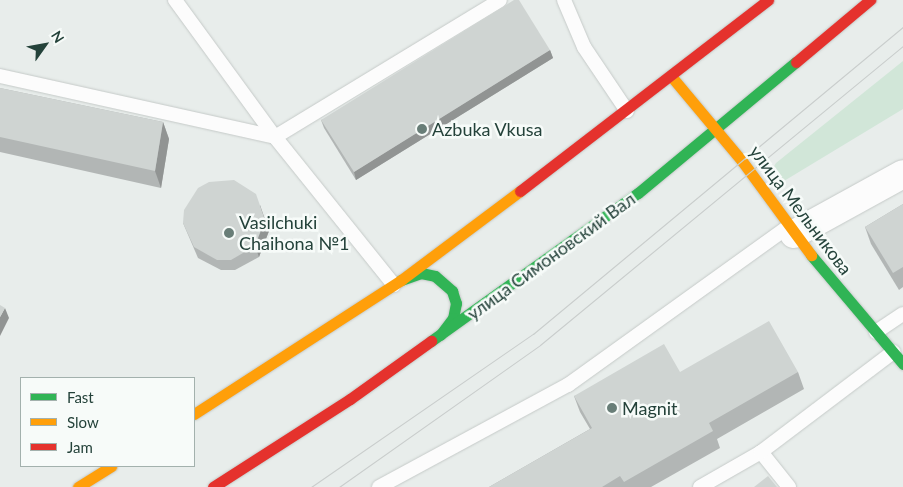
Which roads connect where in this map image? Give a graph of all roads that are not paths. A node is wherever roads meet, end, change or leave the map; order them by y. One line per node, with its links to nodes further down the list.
1 (175, 0): 10 (lane)
2 (500, 0): 10 (lane)
3 (564, 0): 8 (lane)
4 (768, 0): 7 (main road)
5 (870, 0): 9 (main road, улица Симоновский Вал)
6 (0, 76): 10 (lane)
7 (671, 76): 8 (main road); 9 (main road, улица Мельникова)
8 (628, 111): 13 (main road)
9 (717, 130): 12 (main road, улица Мельникова); 16 (main road, улица Симоновский Вал)
10 (275, 137): 13 (lane)
11 (903, 174): 12 (street)
12 (791, 230): 15 (main road, улица Мельникова); 24 (lane)
13 (397, 282): 16 (main road); 19 (main road)
14 (903, 314): 15 (lane)
15 (876, 332): 17 (main road, улица Мельникова)
16 (440, 335): 23 (main road, улица Симоновский Вал)
17 (893, 352): 18 (main road, улица Мельникова); 20 (lane)
18 (903, 364)
19 (195, 413)
20 (761, 452): 25 (lane); 26 (lane)
21 (109, 467): 22 (main road)
22 (78, 487)
23 (213, 487)
24 (379, 487)
25 (700, 487)
26 (789, 487)

